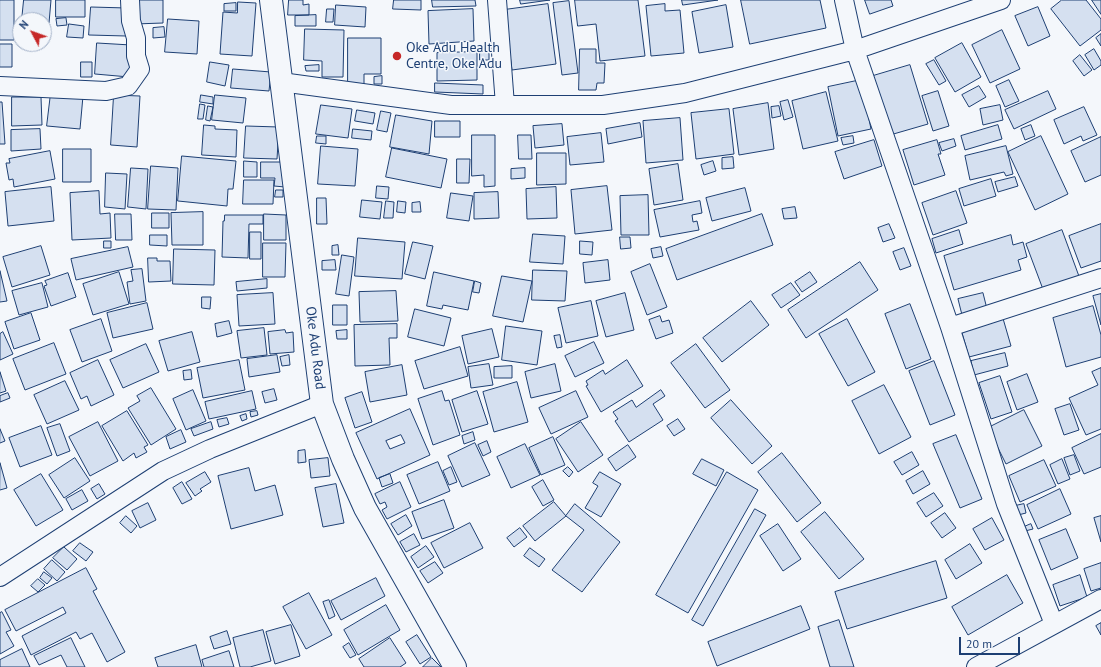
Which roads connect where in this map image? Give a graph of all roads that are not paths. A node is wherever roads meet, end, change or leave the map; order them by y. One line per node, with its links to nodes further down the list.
1 (130, 0): 8 (street)
2 (271, 0): 7 (street, Oke Adu Road)
3 (497, 0): 9 (street)
4 (844, 0): 6 (street)
5 (1001, 0): 6 (street)
6 (855, 50): 9 (street); 11 (street)
7 (280, 82): 9 (street); 12 (street, Oke Adu Road)
8 (0, 86)
9 (505, 105)
10 (1101, 278): 11 (street)
11 (950, 327): 15 (street)
12 (322, 404): 13 (street); 16 (street, Oke Adu Road)
13 (0, 577)
14 (1101, 599): 15 (street)
15 (1054, 624): 17 (street)
16 (455, 667)
17 (976, 667)

